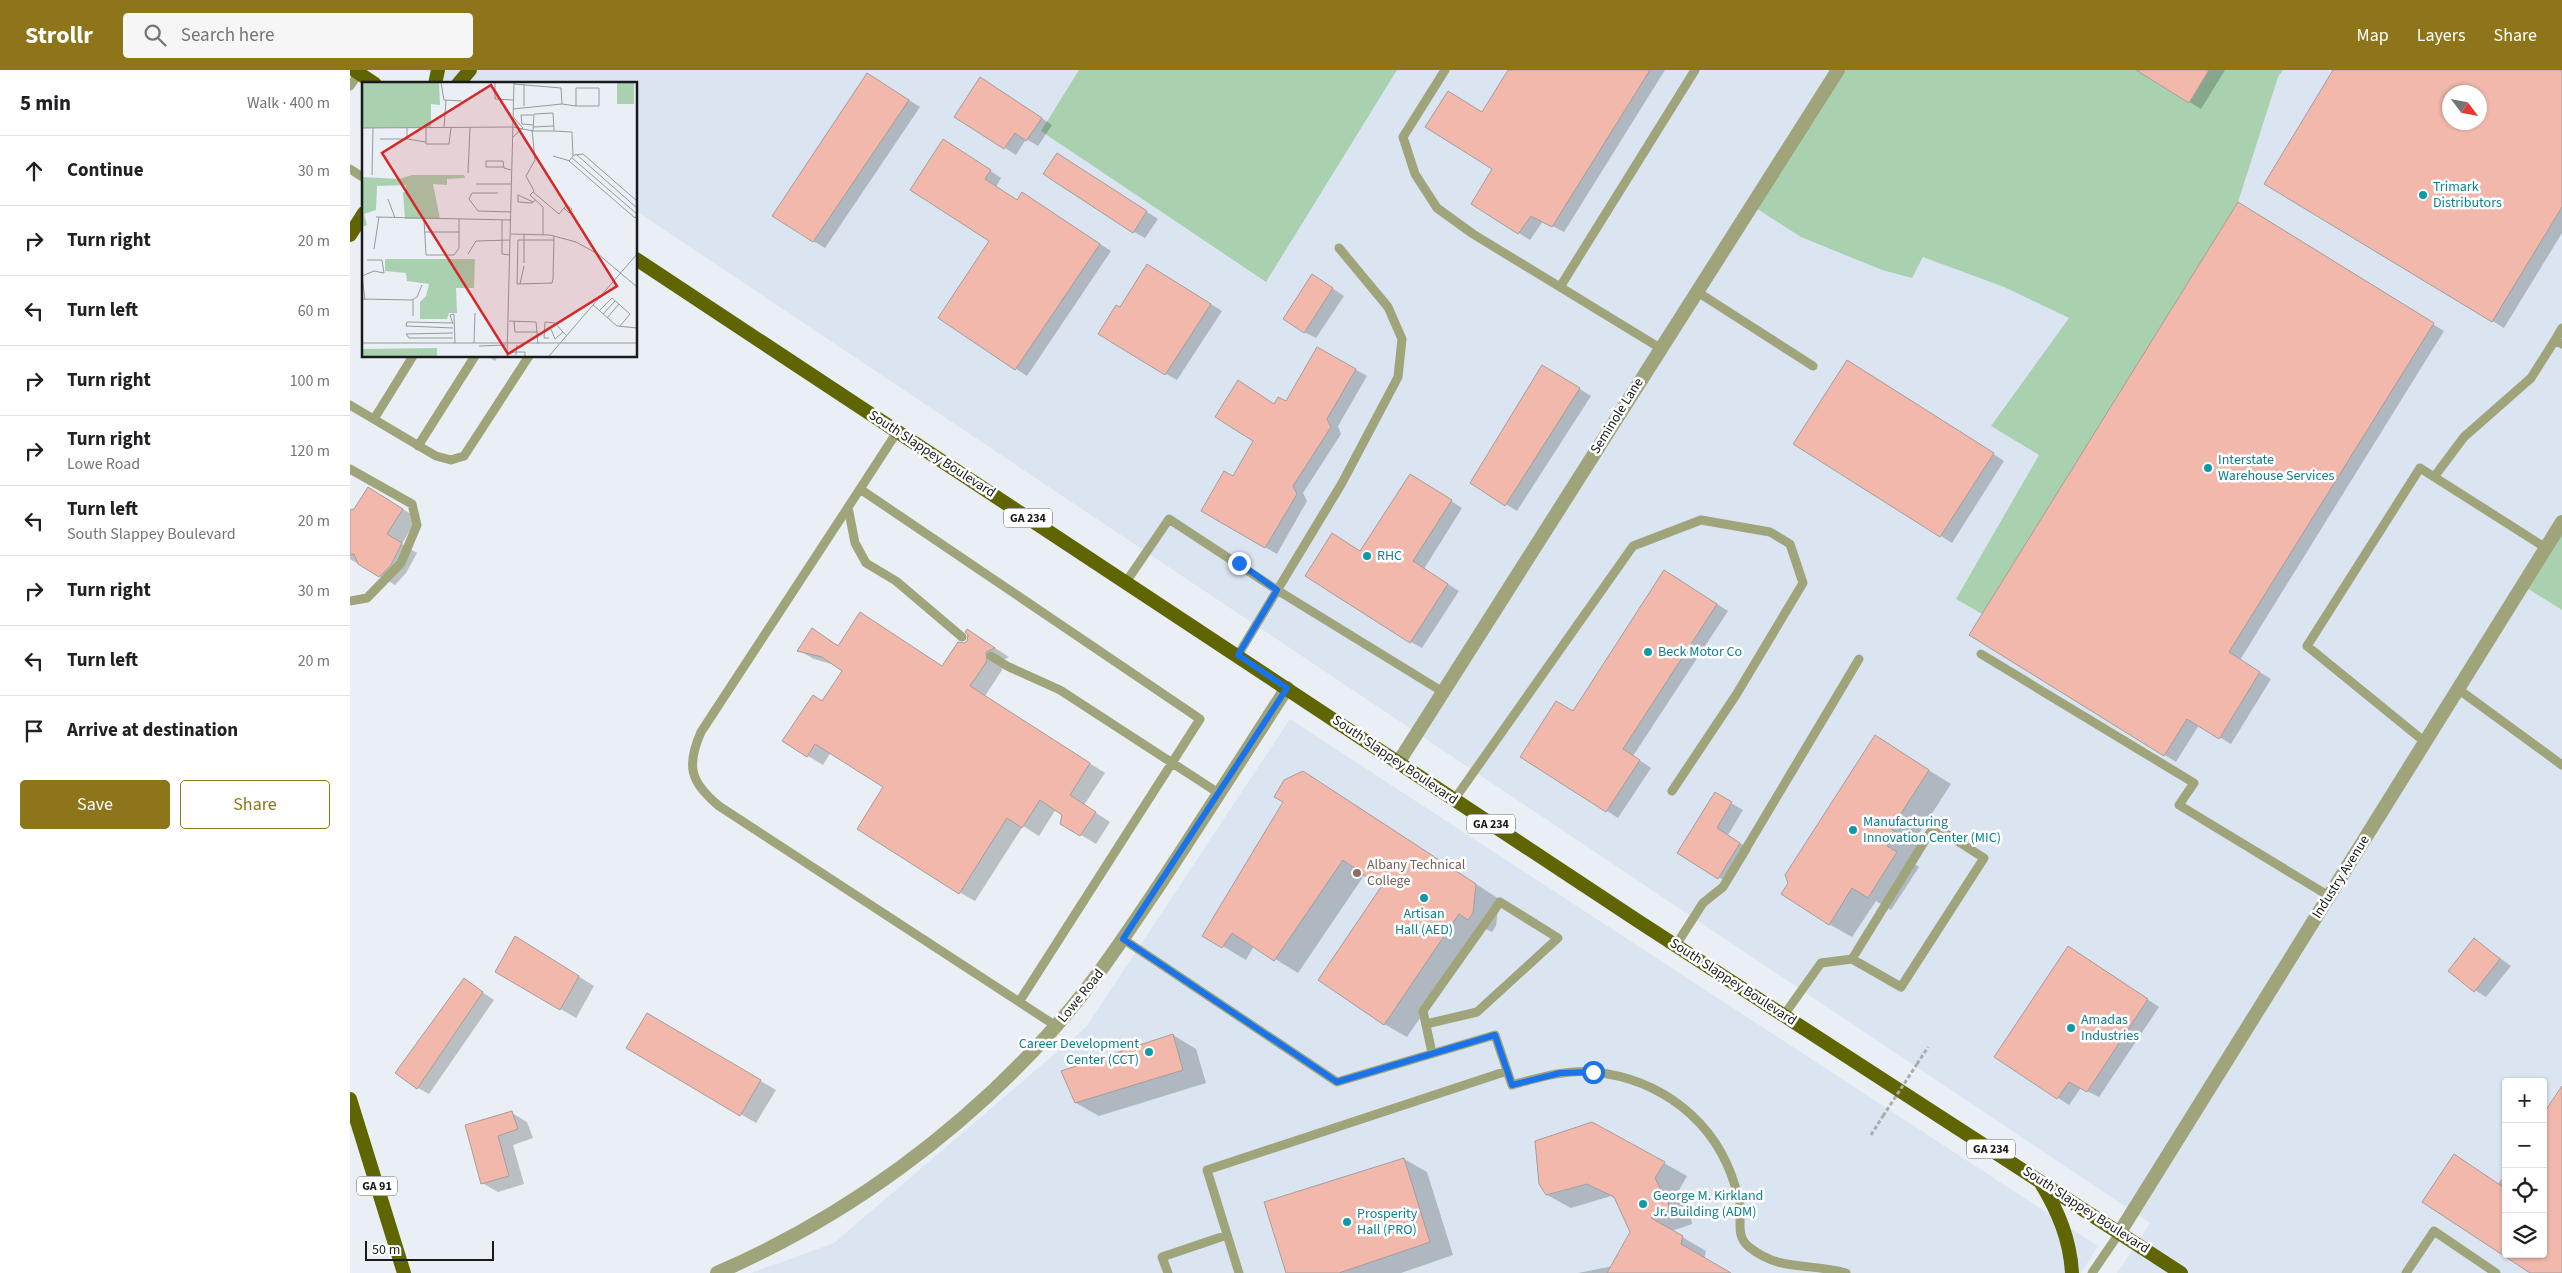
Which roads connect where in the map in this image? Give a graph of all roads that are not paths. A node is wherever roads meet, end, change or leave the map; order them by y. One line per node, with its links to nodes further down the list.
1 (470, 70): 7 (main road)
2 (1445, 70): 15 (lane)
3 (1695, 70): 15 (lane)
4 (1836, 71): 16 (street, Seminole Lane)
5 (356, 72): 6 (main road); 8 (lane)
6 (372, 82)
7 (460, 82)
8 (350, 86)
9 (350, 168): 10 (lane)
10 (362, 177)
11 (362, 217): 12 (main road)
12 (351, 231)
13 (1338, 248): 35 (lane)
14 (638, 260): 26 (main road, South Slappey Boulevard / GA 234)
15 (1560, 287): 19 (lane)
16 (1696, 291): 19 (street, Seminole Lane); 23 (lane)
17 (2562, 328): 18 (lane)
18 (2558, 342): 29 (lane)
19 (1660, 348): 44 (street, Seminole Lane)
20 (412, 358): 25 (lane)
21 (474, 358): 27 (lane)
22 (528, 358): 27 (lane)
23 (1813, 366)
24 (350, 405): 25 (lane)
25 (374, 419): 27 (lane)
26 (897, 432): 30 (lane); 34 (main road, South Slappey Boulevard / GA 234)
27 (418, 446)
28 (350, 468): 36 (lane)
29 (2434, 477): 33 (lane); 45 (lane)
30 (860, 489): 31 (lane); 46 (lane)
31 (848, 507): 37 (lane); 56 (lane)
32 (2562, 522): 33 (street, Industry Avenue)
33 (2546, 548): 43 (street, Industry Avenue)
34 (1126, 582): 35 (lane); 39 (main road, South Slappey Boulevard / GA 234)
35 (1277, 590): 39 (lane); 44 (lane)
36 (350, 601)
37 (962, 637)
38 (1980, 654): 52 (lane)
39 (1238, 655): 42 (main road, South Slappey Boulevard / GA 234)
40 (990, 656): 46 (lane)
41 (1859, 659): 54 (lane)
42 (1287, 688): 47 (main road, South Slappey Boulevard / GA 234); 50 (street, Lowe Road)
43 (2458, 689): 45 (street, Industry Avenue); 48 (lane)
44 (1443, 692): 47 (street, Seminole Lane)
45 (2425, 742): 52 (street, Industry Avenue)
46 (1172, 763): 50 (lane); 56 (lane)
47 (1398, 763): 51 (main road, South Slappey Boulevard / GA 234)
48 (2562, 764)
49 (1672, 791): 51 (lane)
50 (1220, 794): 53 (street, Lowe Road)
51 (1454, 800): 54 (main road, South Slappey Boulevard / GA 234)
52 (2329, 896): 64 (street, Industry Avenue)
53 (1123, 939): 59 (street, Lowe Road); 60 (lane)
54 (1676, 945): 57 (main road, South Slappey Boulevard / GA 234)
55 (1852, 959): 55 (lane); 57 (lane)
56 (1019, 1002): 59 (lane)
57 (1784, 1015): 63 (main road, South Slappey Boulevard / GA 234)
58 (1426, 1024): 58 (lane); 60 (lane)
59 (1056, 1026): 67 (street, Lowe Road)
60 (1432, 1053): 61 (lane)
61 (1507, 1071): 65 (lane); 70 (lane)
62 (350, 1099): 66 (main road, GA 91)
63 (2040, 1180): 64 (main road, South Slappey Boulevard / GA 234); 71 (main road)
64 (2120, 1232): 72 (lane); 73 (main road, South Slappey Boulevard / GA 234)
65 (1227, 1235): 68 (lane); 69 (lane)
66 (404, 1273)
67 (717, 1273)
68 (1168, 1273)
69 (1239, 1273)
70 (1846, 1273)
71 (2072, 1273)
72 (2092, 1273)
73 (2181, 1273)
74 (2406, 1273): 75 (lane)
75 (2496, 1273)

